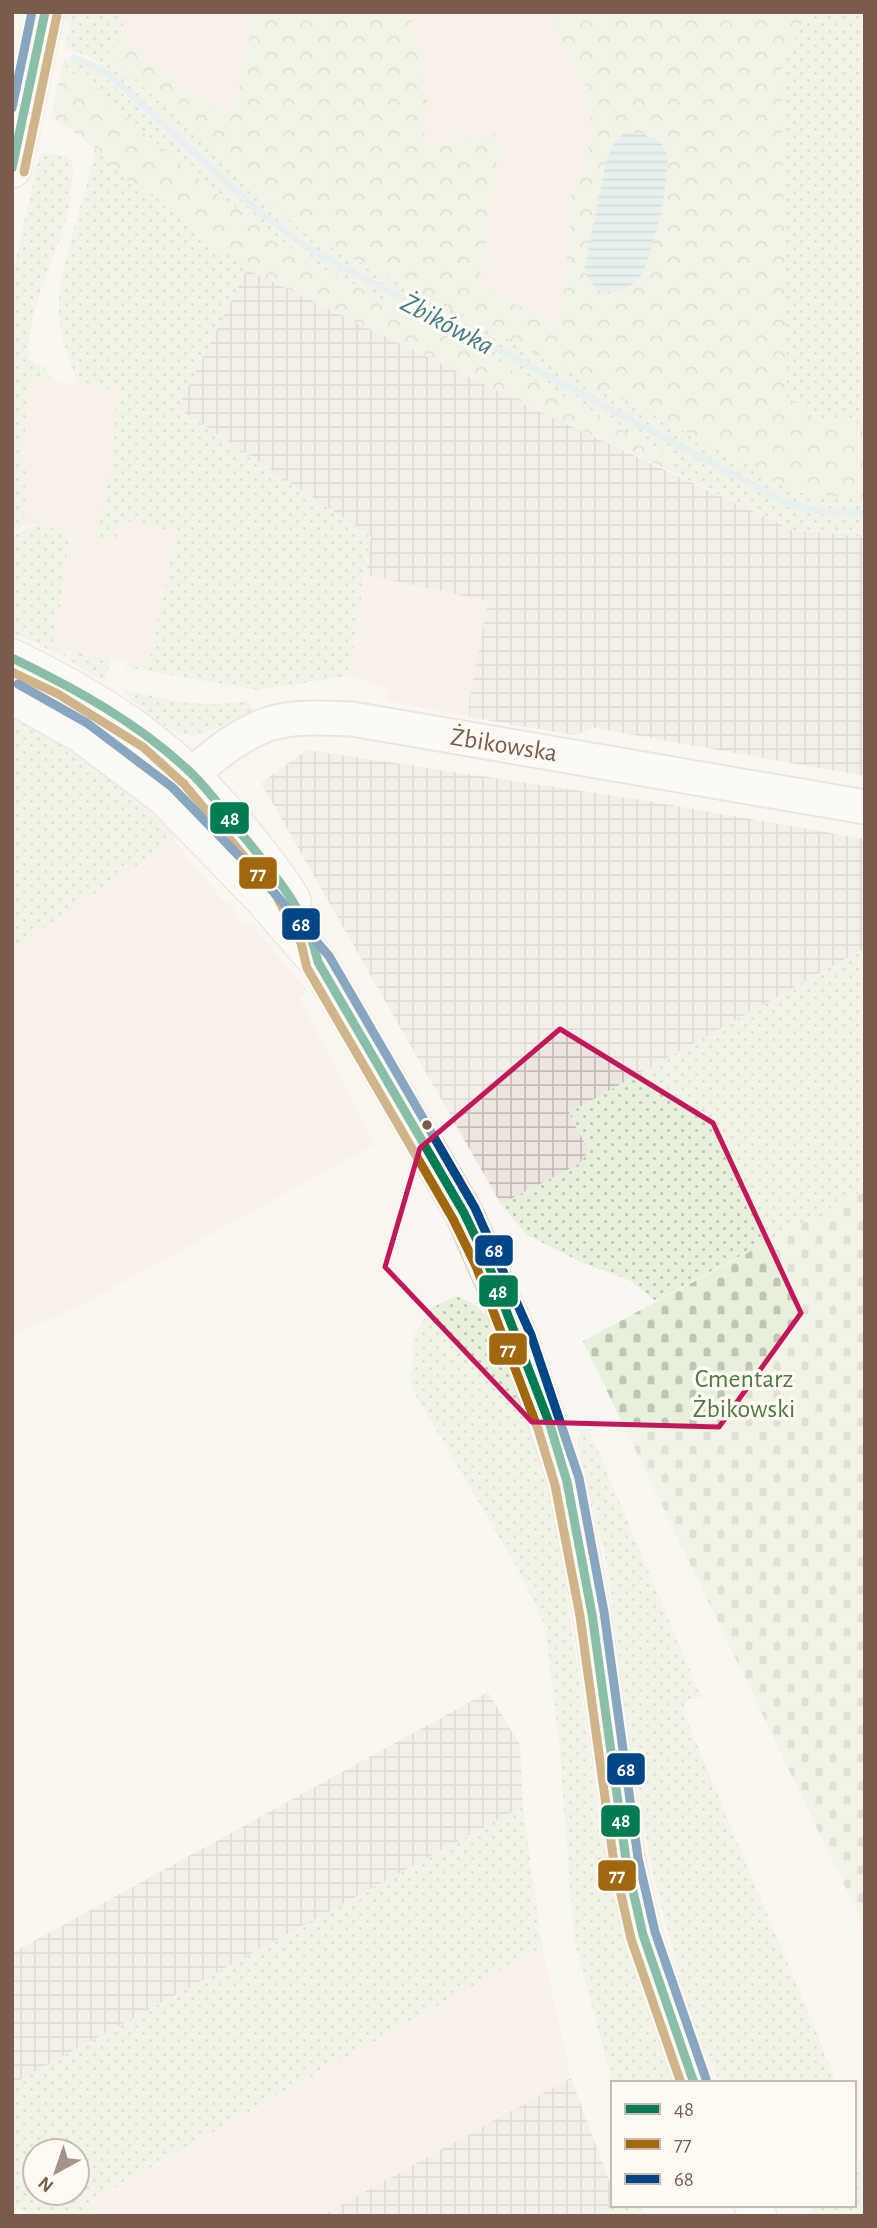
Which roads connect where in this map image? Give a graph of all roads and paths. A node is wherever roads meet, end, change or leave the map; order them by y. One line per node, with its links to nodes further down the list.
1 (45, 12): 2 (main road)
2 (12, 169)
3 (12, 658): 5 (main road)
4 (12, 695): 6 (main road)
5 (193, 775): 6 (street, Żbikowska); 7 (street, Żbikowska); 8 (main road)
6 (165, 797): 8 (main road)
7 (865, 807)
8 (318, 962): 9 (main road)
9 (693, 2081)

